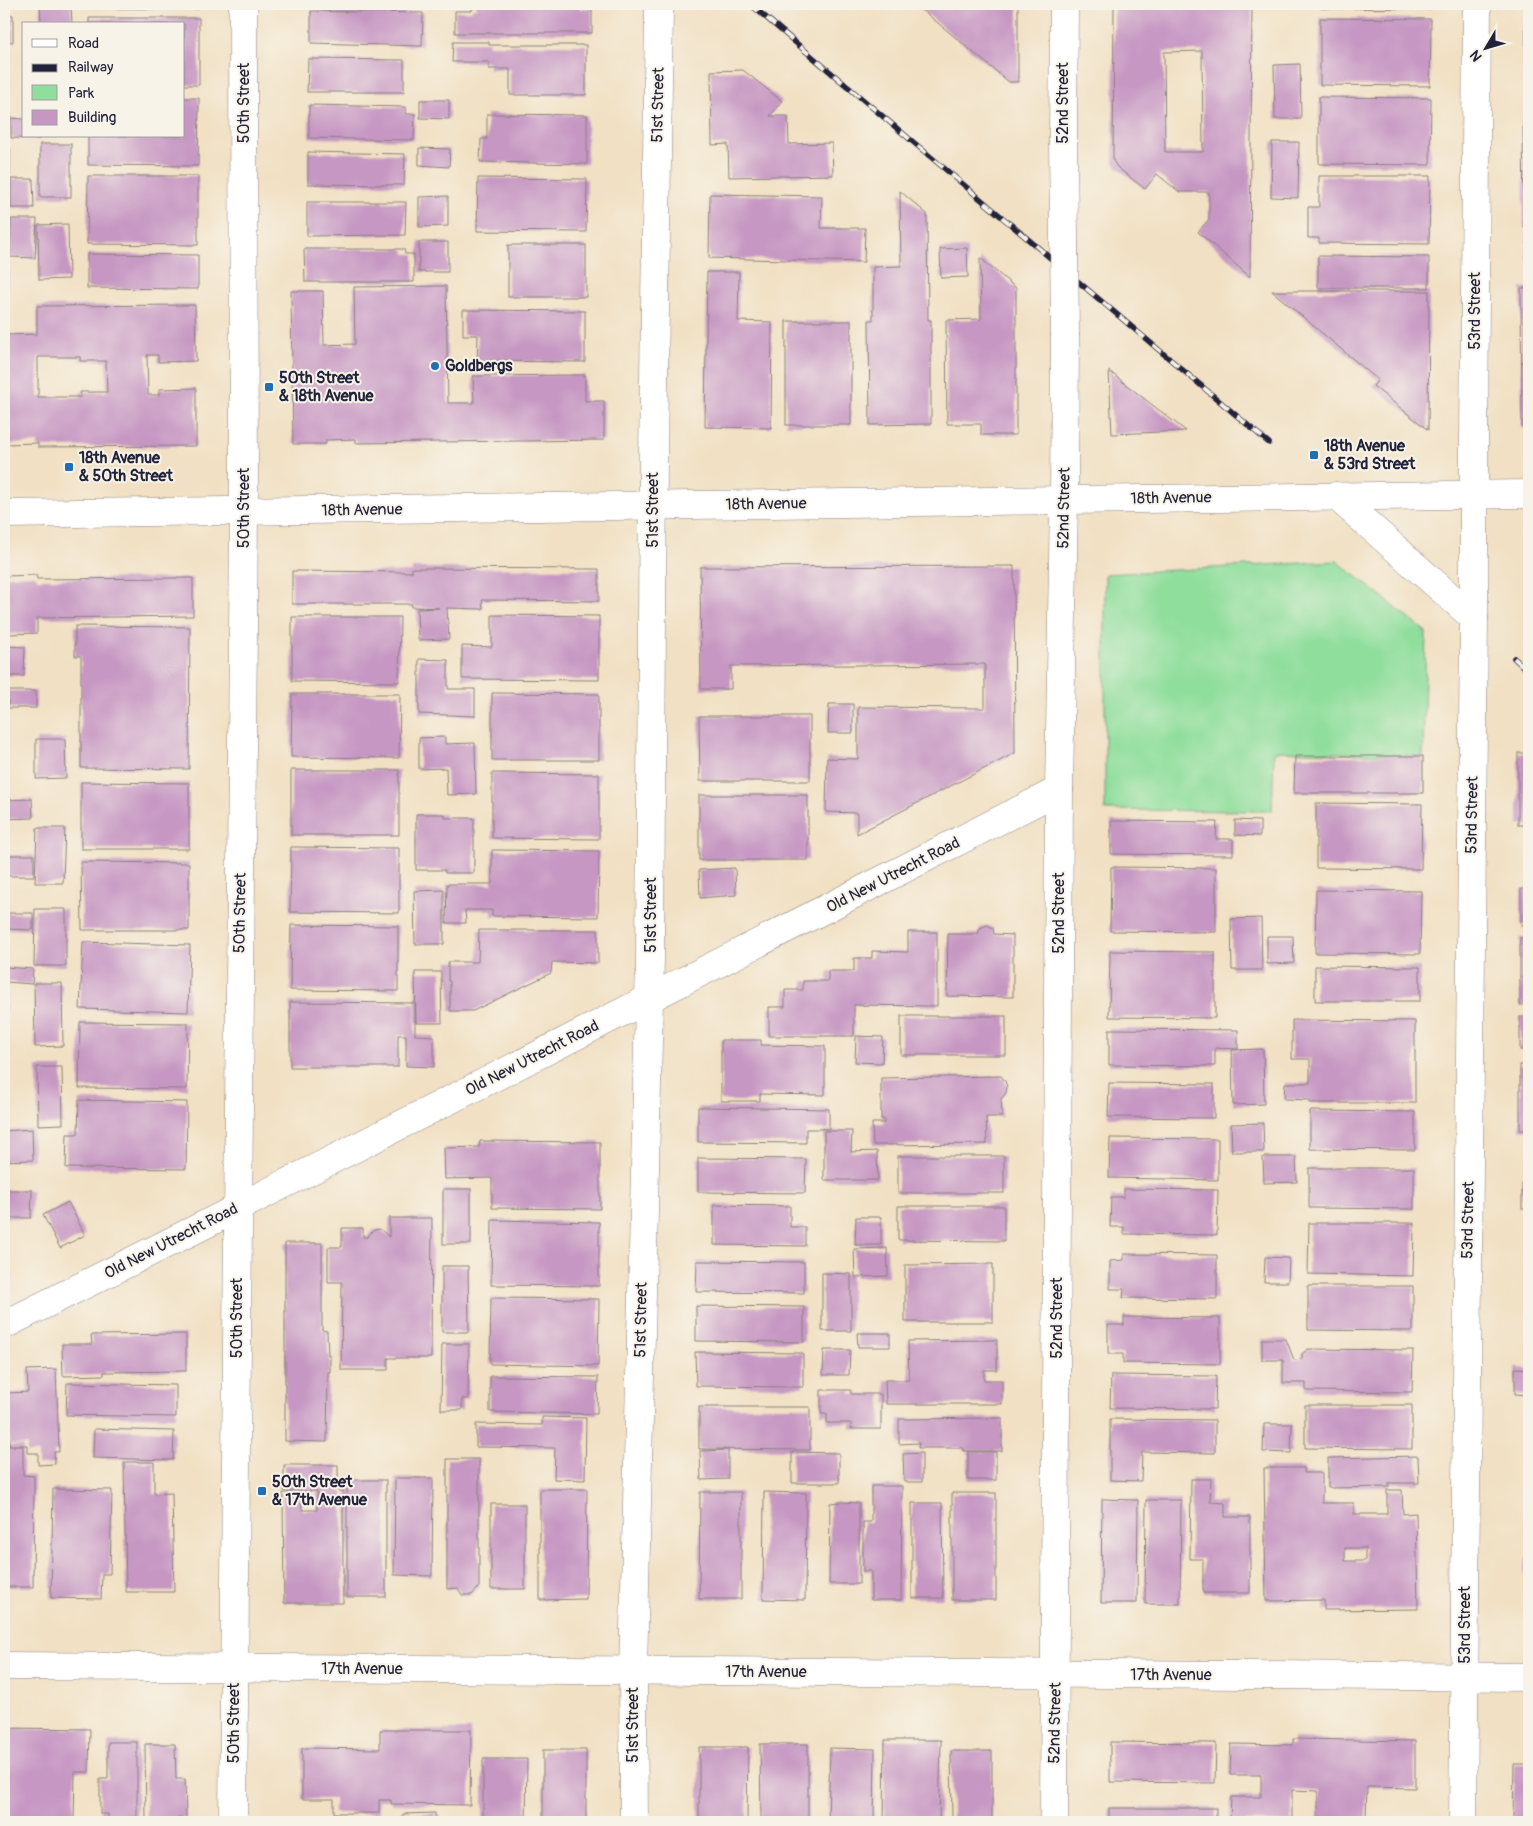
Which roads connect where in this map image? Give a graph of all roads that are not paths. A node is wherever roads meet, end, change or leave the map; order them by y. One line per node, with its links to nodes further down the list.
1 (243, 4): 10 (street, 50th Street)
2 (1064, 4): 8 (street, 52nd Street, bridge)
3 (1477, 4): 6 (street, 53rd Street)
4 (659, 8): 9 (street, 51st Street)
5 (1529, 494): 6 (street, 18th Avenue)
6 (1474, 495): 7 (street, 18th Avenue); 12 (street, 53rd Street)
7 (1336, 496): 8 (street, 18th Avenue); 12 (street)
8 (1064, 500): 9 (street, 18th Avenue); 13 (street, 52nd Street)
9 (653, 506): 10 (street, 18th Avenue); 14 (street, 51st Street)
10 (244, 511): 11 (street, 18th Avenue); 15 (street, 50th Street)
11 (4, 514)
12 (1474, 618): 21 (street, 53rd Street)
13 (1059, 790): 14 (street, Old New Utrecht Road); 20 (street, 52nd Street)
14 (650, 999): 15 (street, Old New Utrecht Road); 19 (street, 51st Street)
15 (238, 1208): 16 (street, Old New Utrecht Road); 18 (street, 50th Street)
16 (4, 1325)
17 (4, 1666): 18 (street, 17th Avenue)
18 (234, 1668): 19 (street, 17th Avenue); 23 (street, 50th Street)
19 (633, 1671): 20 (street, 17th Avenue); 24 (street, 51st Street)
20 (1055, 1674): 21 (street, 17th Avenue); 25 (street, 52nd Street)
21 (1464, 1676): 22 (street, 17th Avenue); 26 (street, 53rd Street)
22 (1529, 1677)
23 (233, 1822)
24 (634, 1822)
25 (1054, 1822)
26 (1463, 1822)

